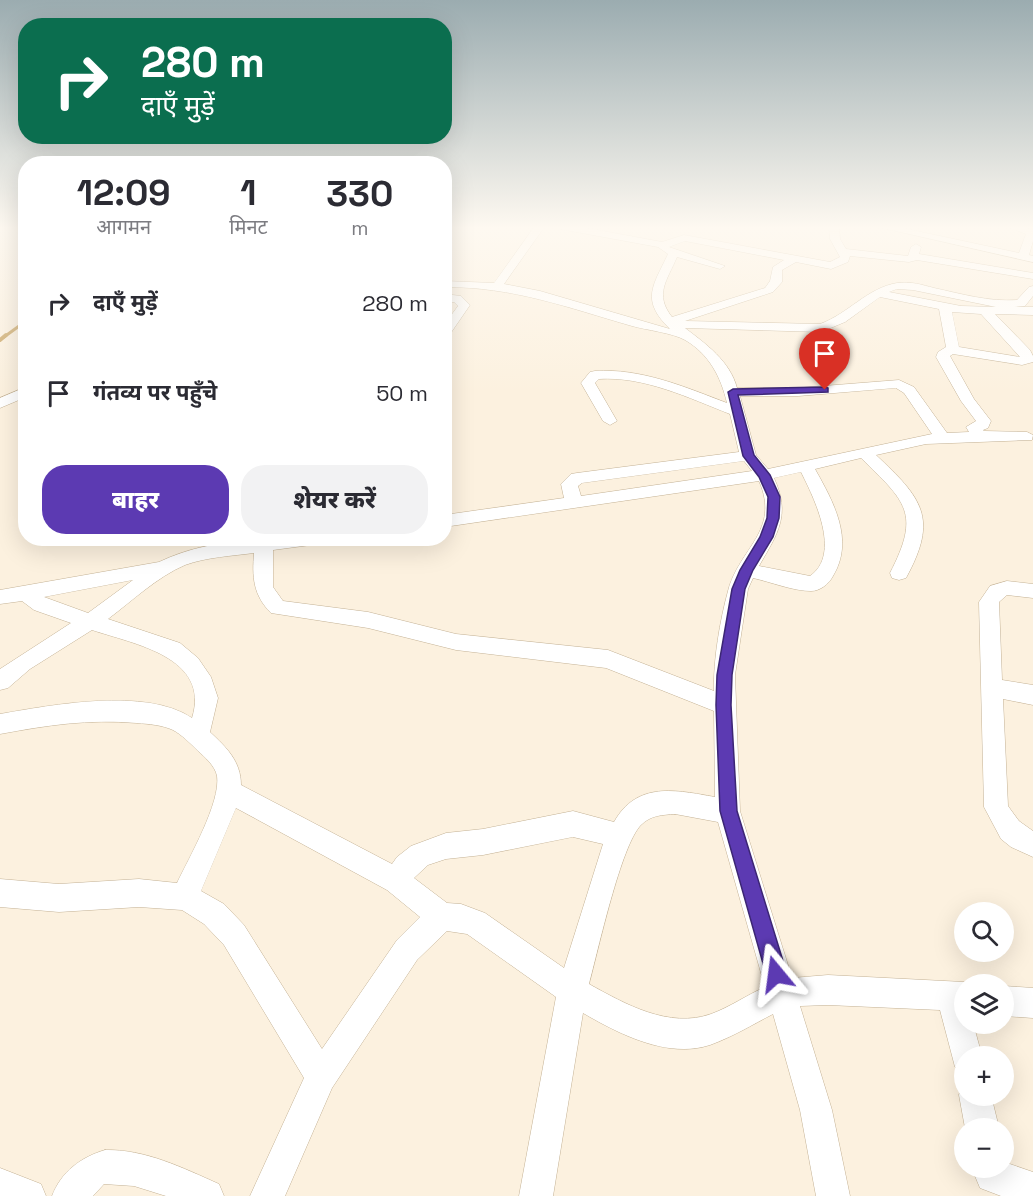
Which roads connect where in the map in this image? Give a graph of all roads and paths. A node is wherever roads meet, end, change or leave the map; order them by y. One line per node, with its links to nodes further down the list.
1 (500, 282): 5 (street)
2 (660, 282): 13 (street)
3 (776, 282): 13 (street)
4 (452, 284): 5 (street)
5 (496, 287): 14 (street)
6 (1033, 290): 10 (street)
7 (885, 295): 9 (street); 10 (street); 13 (street)
8 (452, 299): 12 (street)
9 (945, 308): 11 (street); 15 (street)
10 (1025, 308): 11 (street)
11 (992, 312): 15 (street)
12 (452, 322)
13 (671, 322): 14 (street)
14 (688, 336): 17 (street)
15 (953, 350): 20 (street)
16 (18, 395): 18 (street)
17 (735, 402): 19 (street); 21 (street); 24 (street)
18 (0, 404)
19 (610, 421)
20 (978, 436): 21 (street); 22 (street)
21 (942, 437): 23 (street)
22 (1027, 437)
23 (865, 453): 25 (street); 33 (street)
24 (748, 456): 26 (street); 27 (street)
25 (806, 467): 26 (street); 32 (street)
26 (764, 475): 27 (street); 32 (street)
27 (574, 502): 28 (street)
28 (452, 520)
29 (264, 546): 30 (street); 41 (street)
30 (193, 547): 31 (street)
31 (164, 568): 35 (street); 37 (street)
32 (747, 570): 41 (street)
33 (899, 573)
34 (1033, 591): 39 (street)
35 (27, 594): 36 (street); 37 (street)
36 (0, 597)
37 (91, 621): 38 (street); 43 (street)
38 (0, 681)
39 (992, 688): 40 (street); 47 (street)
40 (1033, 695)
41 (723, 705): 45 (street)
42 (0, 724): 43 (street)
43 (198, 735): 44 (street)
44 (229, 790): 48 (street); 50 (street)
45 (728, 811): 46 (street); 53 (street)
46 (620, 837): 48 (street); 52 (street)
47 (1033, 844)
48 (396, 881): 51 (street)
49 (0, 893): 50 (street)
50 (185, 897): 57 (street)
51 (442, 916): 52 (street); 57 (street)
52 (572, 991): 53 (street); 65 (street)
53 (783, 995): 54 (street); 66 (street)
54 (954, 997)
55 (1014, 1001): 56 (street)
56 (1033, 1003)
57 (321, 1077): 64 (street)
58 (993, 1180): 60 (street)
59 (0, 1185): 61 (street)
60 (1033, 1189)
61 (29, 1196)
62 (69, 1196): 63 (street)
63 (207, 1196)
64 (267, 1196)
65 (536, 1196)
66 (833, 1196)

